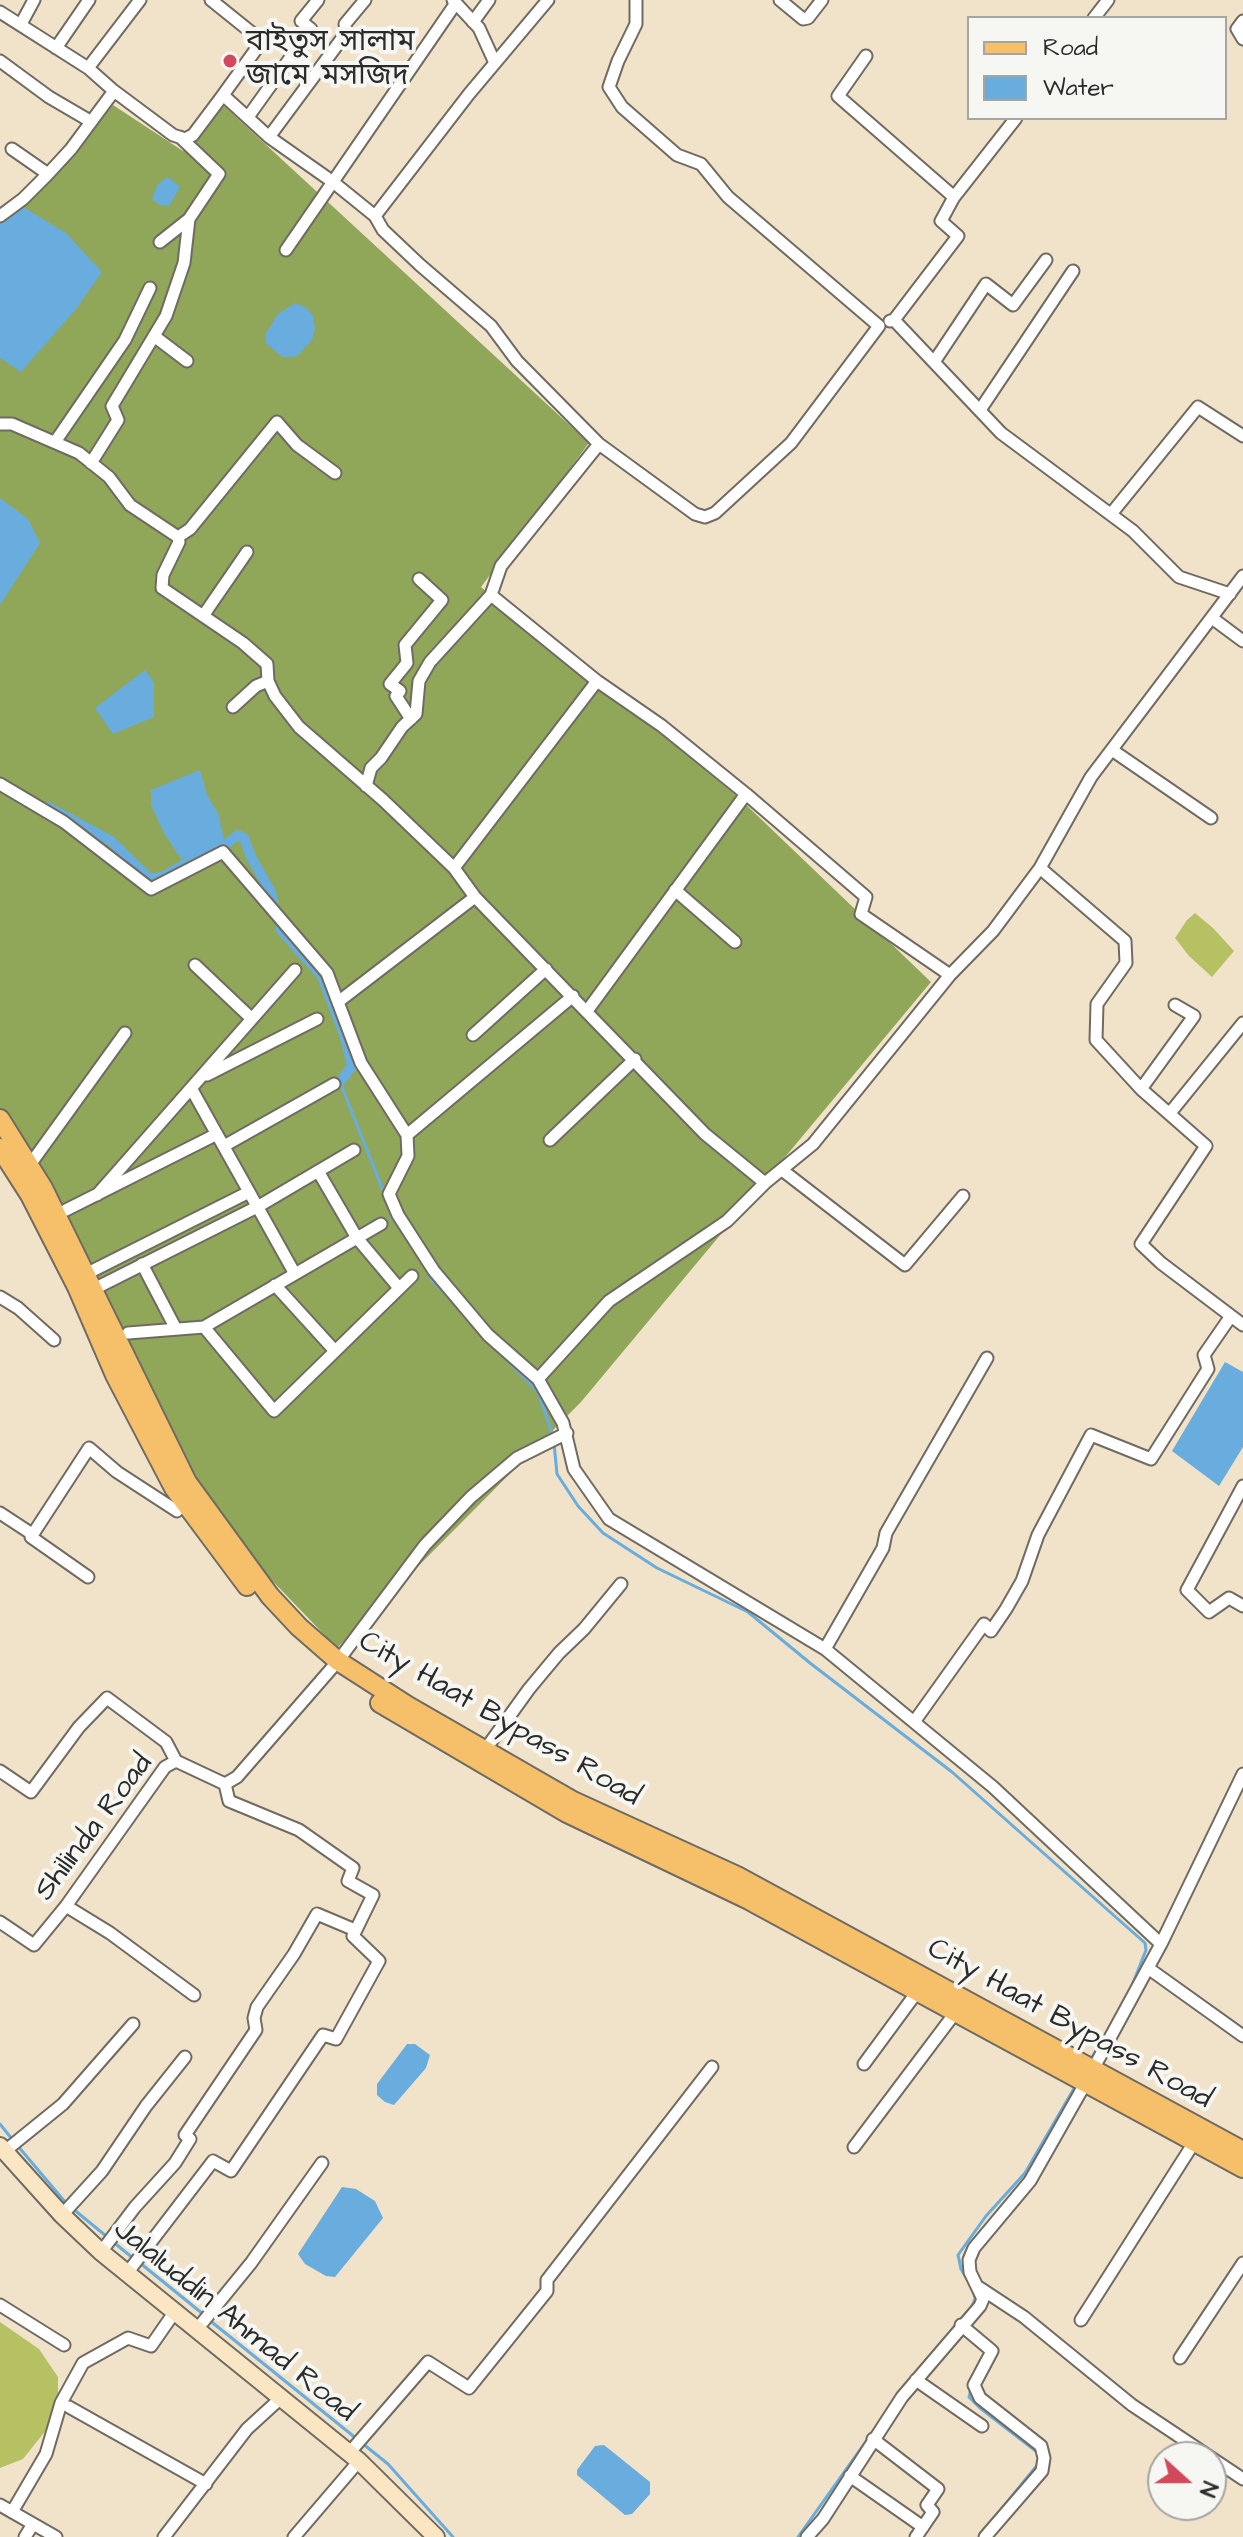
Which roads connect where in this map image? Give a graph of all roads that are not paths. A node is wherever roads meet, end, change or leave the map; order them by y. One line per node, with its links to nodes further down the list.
1 (34, 0): 18 (street)
2 (89, 0): 20 (street)
3 (140, 0): 24 (street)
4 (211, 0): 26 (street)
5 (318, 0): 27 (street)
6 (365, 0): 31 (street)
7 (489, 0): 17 (street)
8 (548, 0): 23 (street)
9 (636, 0): 45 (street)
10 (780, 0): 11 (street)
11 (822, 0)
12 (1108, 0): 15 (street)
13 (455, 1): 17 (street); 34 (street)
14 (0, 12): 18 (street)
15 (1096, 16)
16 (1243, 21): 19 (street)
17 (473, 22): 23 (street)
18 (21, 24): 20 (street)
19 (1243, 39)
20 (56, 48): 24 (street)
21 (866, 56): 35 (street)
22 (0, 61): 29 (street)
23 (495, 63): 37 (street)
24 (88, 68): 25 (street)
25 (114, 91): 29 (street); 30 (street)
26 (223, 95): 27 (street); 30 (street)
27 (248, 117): 31 (street)
28 (1014, 120): 35 (street)
29 (90, 121): 33 (street)
30 (179, 137): 38 (street)
31 (269, 137): 34 (street)
32 (12, 149): 33 (street)
33 (48, 174): 36 (street)
34 (333, 182): 37 (street); 40 (street)
35 (954, 197): 44 (street)
36 (0, 216)
37 (375, 216): 53 (street)
38 (189, 219): 39 (street); 46 (street)
39 (160, 242)
40 (286, 250)
41 (1046, 260): 48 (street)
42 (1073, 271): 49 (street)
43 (150, 288): 52 (street)
44 (894, 320): 45 (street); 48 (street)
45 (879, 326): 53 (street)
46 (154, 336): 47 (street); 54 (street)
47 (187, 361)
48 (934, 362): 49 (street)
49 (980, 410): 56 (street)
50 (0, 424): 52 (street)
51 (1243, 436): 56 (street)
52 (55, 442): 54 (street)
53 (599, 444): 62 (street)
54 (91, 463): 57 (street)
55 (335, 473): 57 (street)
56 (1111, 514): 61 (street)
57 (178, 537): 63 (street)
58 (247, 552): 63 (street)
59 (1243, 576): 61 (street)
60 (419, 579): 69 (street)
61 (1230, 594): 64 (street)
62 (491, 595): 67 (street); 69 (street)
63 (203, 616): 66 (street)
64 (1212, 618): 65 (street); 70 (street)
65 (1243, 641)
66 (268, 681): 68 (street); 72 (street)
67 (597, 681): 73 (street); 75 (street)
68 (233, 707)
69 (411, 719): 72 (street)
70 (1112, 750): 74 (street); 76 (street)
71 (0, 784): 85 (street)
72 (366, 786): 75 (street)
73 (746, 794): 77 (street); 83 (street)
74 (1211, 818)
75 (454, 868): 78 (street)
76 (1040, 868): 83 (street); 96 (street)
77 (675, 890): 79 (street); 87 (street)
78 (475, 897): 81 (street); 85 (street)
79 (735, 942)
80 (195, 965): 88 (street)
81 (546, 969): 84 (street); 92 (street)
82 (295, 970): 88 (street)
83 (950, 975): 106 (street)
84 (573, 996): 87 (street); 100 (street)
85 (338, 1002): 100 (street)
86 (1175, 1005): 96 (street)
87 (587, 1011): 93 (street)
88 (252, 1019): 94 (street)
89 (317, 1019): 94 (street)
90 (1243, 1023): 97 (street)
91 (125, 1033): 105 (street)
92 (473, 1035)
93 (635, 1059): 101 (street); 108 (street)
94 (195, 1083): 99 (street); 110 (street)
95 (334, 1084): 102 (street)
96 (1141, 1089): 97 (street)
97 (1170, 1113): 123 (street)
98 (0, 1119): 105 (main road, City Haat Bypass Road)
99 (217, 1134): 102 (street); 110 (street)
100 (407, 1135): 131 (street)
101 (550, 1140)
102 (224, 1146): 109 (street)
103 (0, 1148): 141 (main road, City Haat Bypass Road)
104 (354, 1150): 107 (street)
105 (29, 1166): 119 (main road, City Haat Bypass Road)
106 (782, 1170): 108 (street); 111 (street)
107 (318, 1171): 112 (street); 115 (street)
108 (765, 1183): 131 (street)
109 (249, 1192): 112 (street); 119 (street)
110 (97, 1195): 113 (street)
111 (963, 1196)
112 (258, 1207): 116 (street); 117 (street)
113 (66, 1210)
114 (381, 1224): 115 (street)
115 (357, 1238): 117 (street); 121 (street)
116 (142, 1264): 119 (street); 126 (street)
117 (295, 1274): 120 (street)
118 (412, 1276): 121 (street)
119 (88, 1282): 141 (main road, City Haat Bypass Road)
120 (275, 1285): 125 (street); 129 (street)
121 (399, 1288): 129 (street)
122 (0, 1297): 128 (street)
123 (1231, 1316): 124 (street); 142 (street)
124 (1243, 1325)
125 (204, 1327): 126 (street); 129 (street)
126 (176, 1329): 127 (street)
127 (128, 1333)
128 (54, 1340)
129 (335, 1351)
130 (987, 1358): 140 (street)
131 (538, 1379): 132 (street)
132 (564, 1434): 140 (street); 141 (street)
133 (1243, 1486): 139 (street)
134 (177, 1511): 136 (street)
135 (0, 1513): 136 (street)
136 (32, 1534): 137 (street)
137 (88, 1577)
138 (621, 1584): 143 (street)
139 (1243, 1606)
140 (825, 1649): 142 (street)
141 (335, 1665): 143 (main road, City Haat Bypass Road); 147 (street); 153 (main road, City Haat Bypass Road)
142 (914, 1722): 151 (street)
143 (485, 1750): 161 (main road, City Haat Bypass Road)
144 (176, 1761): 145 (street); 147 (street, Shilinda Road); 148 (street, Shilinda Road)
145 (0, 1771)
146 (1243, 1774): 151 (street)
147 (225, 1784): 150 (street)
148 (66, 1906): 149 (street, Shilinda Road); 154 (street)
149 (0, 1922)
150 (355, 1930): 169 (street); 171 (street)
151 (1161, 1944): 152 (street)
152 (1148, 1968): 157 (street); 161 (street)
153 (917, 1992): 155 (main road, City Haat Bypass Road); 159 (street)
154 (194, 1995)
155 (955, 2013): 161 (main road, City Haat Bypass Road); 163 (street)
156 (133, 2024): 164 (street)
157 (1243, 2036)
158 (185, 2057): 168 (street)
159 (864, 2064)
160 (712, 2067): 185 (street)
161 (1089, 2076): 162 (main road, City Haat Bypass Road); 165 (main road, City Haat Bypass Road); 172 (street)
162 (1195, 2141): 167 (main road, City Haat Bypass Road); 175 (street)
163 (854, 2147)
164 (2, 2149): 168 (street, Jalaluddin Ahmad Road)
165 (1243, 2151)
166 (322, 2163): 177 (street)
167 (1243, 2168)
168 (62, 2215): 169 (street, Jalaluddin Ahmad Road)
169 (101, 2252): 171 (street, Jalaluddin Ahmad Road)
170 (1243, 2263): 179 (street)
171 (128, 2272): 174 (street, Jalaluddin Ahmad Road)
172 (979, 2287): 176 (street); 187 (street)
173 (0, 2305): 178 (street)
174 (176, 2310): 177 (street, Jalaluddin Ahmad Road); 190 (street)
175 (1081, 2320)
176 (961, 2325): 180 (street); 199 (street)
177 (198, 2328): 181 (street, Jalaluddin Ahmad Road)
178 (64, 2345)
179 (1180, 2358)
180 (916, 2380): 183 (street); 184 (street)
181 (282, 2397): 185 (street, Jalaluddin Ahmad Road); 188 (street)
182 (69, 2407): 188 (street)
183 (982, 2426)
184 (873, 2439): 186 (street); 192 (street)
185 (355, 2456): 196 (street); 197 (street, Jalaluddin Ahmad Road)
186 (850, 2476): 192 (street); 198 (street)
187 (1243, 2479)
188 (206, 2484): 195 (street)
189 (0, 2505): 190 (street)
190 (12, 2512): 191 (street)
191 (33, 2524): 193 (street); 194 (street)
192 (920, 2532)
193 (25, 2537)
194 (56, 2537)
195 (164, 2537)
196 (294, 2537)
197 (436, 2537)
198 (807, 2537)
199 (985, 2537)

